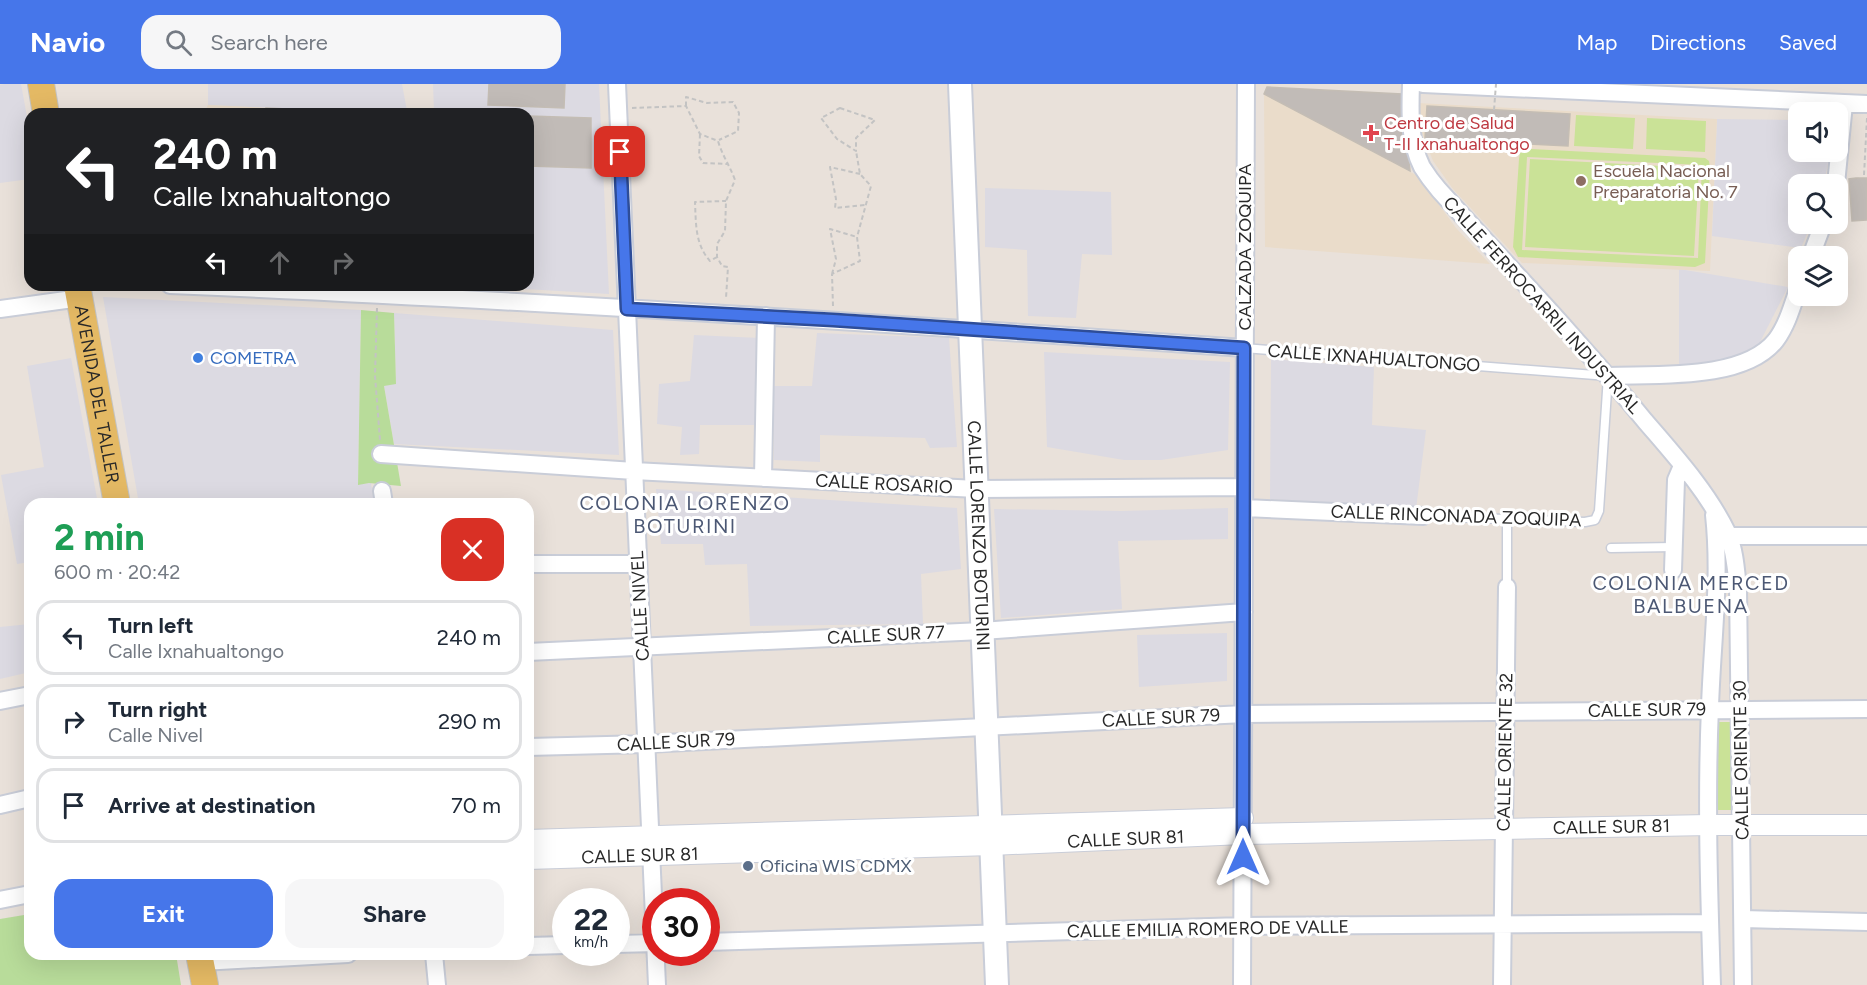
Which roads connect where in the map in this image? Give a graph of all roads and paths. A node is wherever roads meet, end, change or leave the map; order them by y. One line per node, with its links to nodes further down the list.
1 (41, 84): 12 (main road)
2 (616, 84): 13 (street, CALLE NIVEL)
3 (960, 84): 36 (main road, CALLE LORENZO BOTURINI)
4 (1246, 84): 37 (street, CALZADA ZOQUIPA)
5 (1411, 84): 38 (street, CALLE FERROCARRIL INDUSTRIAL)
6 (1423, 84): 8 (street)
7 (1496, 84): 14 (path, bridge)
8 (1802, 102)
9 (1848, 104): 10 (street)
10 (1867, 104)
11 (686, 106): 13 (path); 16 (path); 17 (path)
12 (45, 108)
13 (618, 108): 32 (street, CALLE NIVEL)
14 (1494, 110)
15 (1867, 112): 21 (path)
16 (699, 134): 17 (path); 19 (path)
17 (718, 141): 19 (path)
18 (856, 151): 18 (path); 20 (path)
19 (729, 165): 22 (path)
20 (860, 174): 23 (path); 23 (path)
21 (1863, 174)
22 (726, 201): 25 (path); 25 (path)
23 (865, 205): 24 (path)
24 (857, 237): 26 (path); 26 (path)
25 (717, 257): 33 (path)
26 (832, 274): 35 (path)
27 (308, 291): 29 (street, CALLE IXNAHUALTONGO)
28 (78, 292): 31 (street); 45 (main road, AVENIDA DEL TALLER)
29 (377, 294): 32 (street, CALLE IXNAHUALTONGO); 39 (path)
30 (1792, 306): 38 (street)
31 (0, 309)
32 (627, 309): 33 (street, CALLE IXNAHUALTONGO); 41 (street, CALLE NIVEL)
33 (725, 314): 34 (street, CALLE IXNAHUALTONGO)
34 (766, 316): 35 (street, CALLE IXNAHUALTONGO); 42 (street)
35 (833, 320): 36 (street, CALLE IXNAHUALTONGO)
36 (970, 329): 37 (street, CALLE IXNAHUALTONGO); 44 (main road, CALLE LORENZO BOTURINI)
37 (1244, 348): 38 (lane, CALLE IXNAHUALTONGO); 43 (street, CALZADA ZOQUIPA)
38 (1608, 376): 40 (street, CALLE FERROCARRIL INDUSTRIAL); 48 (lane, CALLE RINCONADA ZOQUIPA)
39 (381, 454): 41 (street, CALLE ROSARIO)
40 (1682, 466): 49 (street, CALLE FERROCARRIL INDUSTRIAL); 51 (street)
41 (634, 471): 42 (street, CALLE ROSARIO); 54 (street, CALLE NIVEL)
42 (763, 478): 44 (street, CALLE ROSARIO)
43 (1244, 487): 44 (street, CALLE ROSARIO); 46 (street, CALZADA ZOQUIPA)
44 (976, 489): 58 (main road, CALLE LORENZO BOTURINI)
45 (116, 498)
46 (1245, 508): 47 (street, CALLE RINCONADA ZOQUIPA); 57 (street, CALZADA ZOQUIPA)
47 (1423, 516): 48 (lane, CALLE RINCONADA ZOQUIPA)
48 (1508, 520): 56 (lane, CALLE ORIENTE 32)
49 (1722, 536): 50 (street); 63 (street, CALLE ORIENTE 30); 64 (street, CALLE ORIENTE 30)
50 (1867, 536)
51 (1674, 547): 52 (lane); 55 (street)
52 (1611, 548)
53 (534, 564): 54 (street)
54 (638, 564): 59 (street, CALLE NIVEL)
55 (1673, 570)
56 (1507, 587): 66 (street, CALLE ORIENTE 32)
57 (1244, 612): 58 (street, CALLE SUR 77); 67 (street, CALZADA ZOQUIPA)
58 (982, 631): 59 (street, CALLE SUR 77); 68 (main road, CALLE LORENZO BOTURINI)
59 (642, 648): 60 (street, CALLE SUR 77); 69 (street, CALLE NIVEL)
60 (534, 652)
61 (24, 696): 62 (street)
62 (0, 701)
63 (1710, 709): 64 (street, CALLE SUR 79); 66 (street, CALLE SUR 79); 73 (street, CALLE ORIENTE 30)
64 (1740, 709): 65 (street, CALLE SUR 79); 74 (street, CALLE ORIENTE 30)
65 (1867, 709)
66 (1506, 713): 67 (street, CALLE SUR 79); 77 (street, CALLE ORIENTE 32)
67 (1244, 714): 68 (street, CALLE SUR 79); 76 (street, CALZADA ZOQUIPA)
68 (986, 727): 69 (street, CALLE SUR 79); 78 (main road, CALLE LORENZO BOTURINI)
69 (646, 744): 70 (street, CALLE SUR 79); 80 (street, CALLE NIVEL)
70 (534, 747)
71 (24, 799): 72 (street)
72 (0, 805)
73 (1709, 825): 74 (street, CALLE SUR 81); 77 (street, CALLE SUR 81); 87 (street, CALLE ORIENTE 30)
74 (1743, 825): 75 (street, CALLE SUR 81); 85 (street, CALLE ORIENTE 30)
75 (1867, 825)
76 (1243, 826): 77 (street, CALLE SUR 81); 78 (street, CALLE SUR 81); 89 (street, CALZADA ZOQUIPA)
77 (1504, 829): 88 (street, CALLE ORIENTE 32)
78 (990, 836): 80 (street, CALLE SUR 81); 90 (main road, CALLE LORENZO BOTURINI)
79 (534, 840): 80 (street, CALLE SUR 81)
80 (651, 846): 81 (street, CALLE SUR 81); 82 (street, CALLE NIVEL)
81 (534, 858)
82 (653, 888)
83 (24, 895): 84 (street)
84 (0, 900)
85 (1743, 919): 86 (street); 104 (street, CALLE ORIENTE 30)
86 (1867, 922)
87 (1710, 923): 88 (street, CALLE EMILIA ROMERO DE VALLE); 103 (street, CALLE ORIENTE 30)
88 (1503, 924): 89 (street, CALLE EMILIA ROMERO DE VALLE); 102 (street, CALLE ORIENTE 32)
89 (1243, 926): 90 (street, CALLE EMILIA ROMERO DE VALLE); 101 (street, CALZADA ZOQUIPA)
90 (994, 934): 91 (street, CALLE EMILIA ROMERO DE VALLE); 100 (main road, CALLE LORENZO BOTURINI)
91 (720, 942)
92 (552, 945): 93 (street)
93 (534, 946)
94 (281, 960): 97 (street)
95 (435, 960): 98 (street)
96 (656, 966): 99 (street, CALLE NIVEL)
97 (202, 967)
98 (437, 985)
99 (657, 985)
100 (996, 985)
101 (1242, 985)
102 (1502, 985)
103 (1713, 985)
104 (1743, 985)

